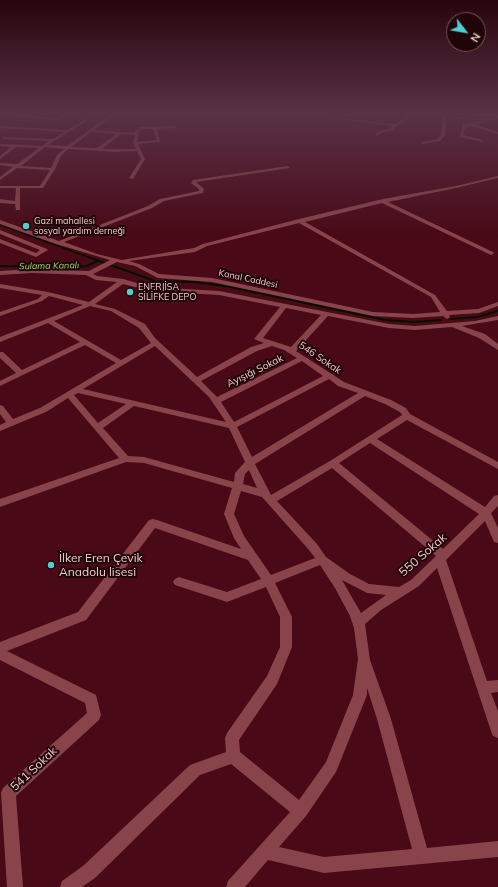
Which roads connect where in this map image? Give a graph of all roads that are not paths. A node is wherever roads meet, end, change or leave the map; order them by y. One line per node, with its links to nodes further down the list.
1 (33, 154): 5 (street)
2 (60, 154): 7 (street)
3 (141, 154): 8 (street)
4 (0, 164): 5 (street)
5 (18, 166): 7 (street); 10 (street)
6 (288, 167): 19 (street)
7 (53, 169): 12 (street)
8 (131, 178)
9 (498, 178): 13 (street)
10 (0, 179)
11 (0, 187): 12 (street)
12 (18, 187): 14 (street)
13 (383, 201): 15 (street); 20 (street)
14 (0, 202)
15 (298, 221): 21 (street); 30 (street)
16 (0, 222): 19 (street, Kanal Caddesi)
17 (0, 232): 18 (street)
18 (0, 242)
19 (58, 243): 21 (street, Kanal Caddesi)
20 (491, 253)
21 (116, 261): 23 (street); 30 (street, Kanal Caddesi)
22 (0, 272): 23 (street)
23 (89, 273): 24 (street)
24 (123, 281): 27 (street); 29 (street)
25 (0, 286): 26 (street)
26 (48, 294): 27 (street); 31 (street)
27 (90, 304): 34 (street); 39 (street)
28 (498, 304): 30 (street, Kanal Caddesi)
29 (284, 306): 32 (street); 36 (street)
30 (445, 313): 35 (street)
31 (0, 314)
32 (325, 314): 35 (street); 43 (street)
33 (498, 318): 35 (street)
34 (48, 320): 37 (street); 38 (street)
35 (452, 325): 41 (street)
36 (258, 339): 40 (street, 546 Sokak); 42 (street)
37 (0, 340)
38 (86, 342): 46 (street); 47 (street)
39 (155, 343): 46 (street); 49 (street)
40 (272, 343): 42 (street); 43 (street, 546 Sokak)
41 (498, 348)
42 (254, 349): 49 (street)
43 (292, 352): 45 (street, 546 Sokak)
44 (0, 354): 47 (street)
45 (302, 358): 48 (street, 546 Sokak); 53 (street, Ayışığı Sokak)
46 (121, 363): 51 (street)
47 (21, 373): 50 (street)
48 (329, 376): 52 (street, 546 Sokak); 58 (street)
49 (196, 380): 53 (street)
50 (0, 384)
51 (73, 392): 54 (street); 57 (street); 59 (street)
52 (364, 393): 56 (street, 546 Sokak); 63 (street)
53 (216, 401): 58 (street)
54 (133, 403): 58 (street); 59 (street)
55 (0, 408): 57 (street)
56 (407, 416): 61 (street); 65 (street, 546 Sokak)
57 (11, 423): 60 (street)
58 (233, 426): 63 (street)
59 (98, 427): 62 (street)
60 (0, 428)
61 (370, 439): 64 (street); 70 (street)
62 (124, 459): 66 (street); 69 (street)
63 (250, 463): 66 (street); 67 (street)
64 (333, 463): 67 (street); 73 (street)
65 (498, 466)
66 (237, 487): 67 (street); 72 (street)
67 (268, 497): 74 (street)
68 (498, 499): 70 (street, 550 Sokak)
69 (0, 504)
70 (486, 512): 71 (street); 73 (street, 550 Sokak)
71 (498, 539)
72 (251, 557): 76 (street); 79 (street)
73 (442, 558): 77 (street, 550 Sokak); 83 (street)
74 (322, 560): 76 (street); 77 (street); 78 (street)
75 (179, 582): 76 (street)
76 (268, 582): 85 (street)
77 (400, 592): 78 (street, 550 Sokak)
78 (358, 622): 81 (street)
79 (0, 648)
80 (0, 654): 90 (street, 541 Sokak)
81 (364, 659): 86 (street); 89 (street)
82 (498, 686): 83 (street)
83 (483, 687): 84 (street)
84 (498, 731)
85 (233, 756): 86 (street); 91 (street)
86 (301, 811): 88 (street)
87 (498, 848): 89 (street)
88 (265, 852): 89 (street); 92 (street)
89 (422, 856)
90 (14, 887)
91 (68, 887)
92 (234, 887)

